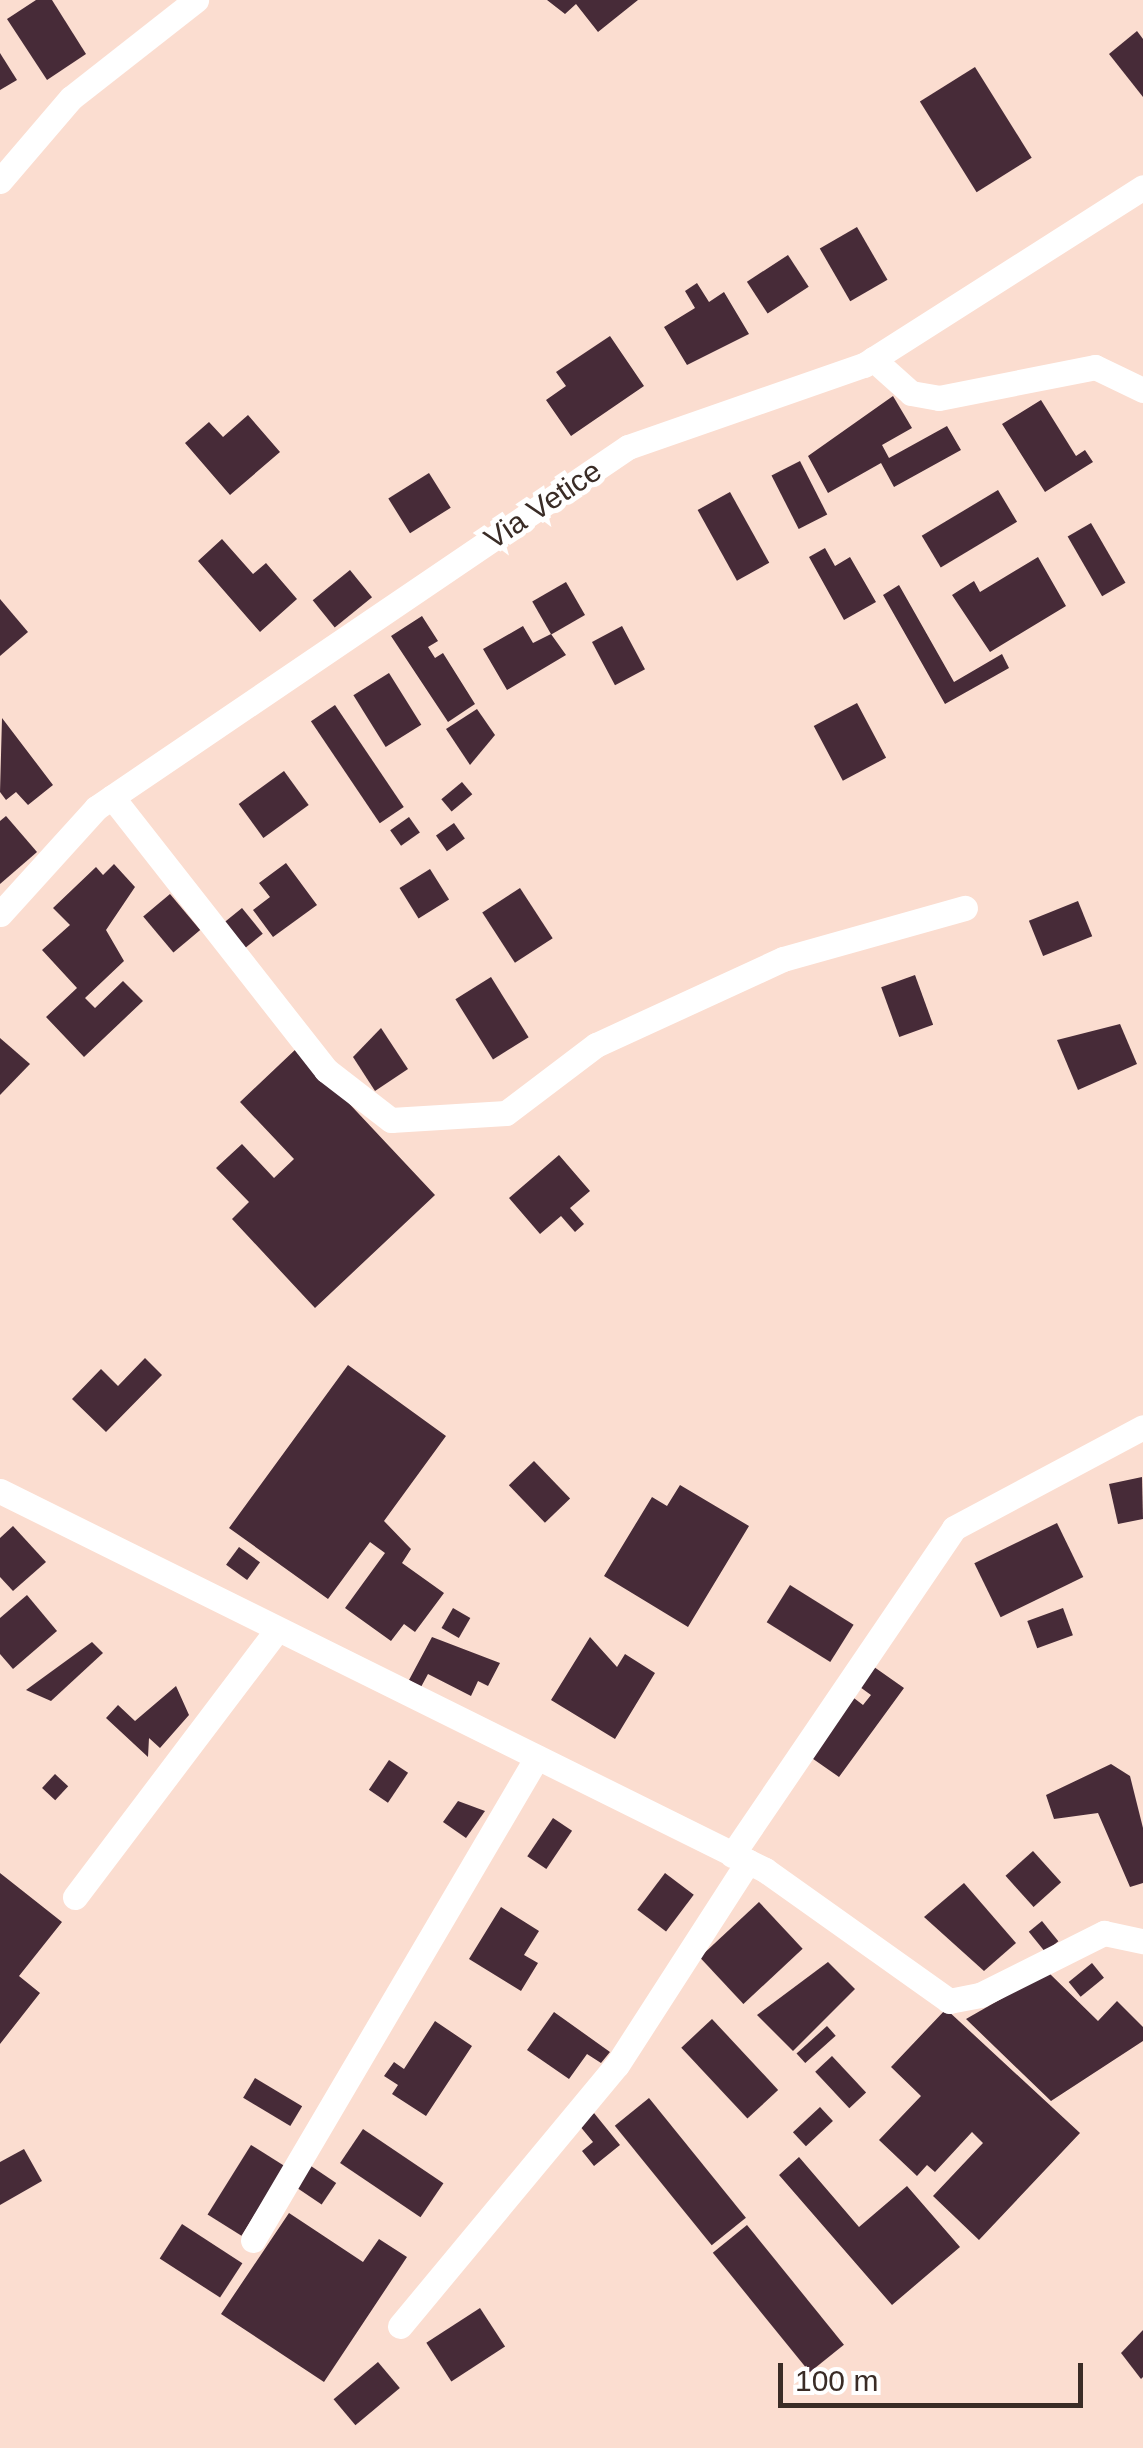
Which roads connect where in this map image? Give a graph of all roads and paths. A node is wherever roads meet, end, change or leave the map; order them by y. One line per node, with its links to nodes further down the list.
1 (196, 0): 2 (street)
2 (0, 181)
3 (1143, 187): 4 (street, Via Vetice)
4 (872, 359): 5 (street); 6 (street, Via Vetice)
5 (1143, 390)
6 (112, 797): 7 (street); 8 (street, Via Vetice)
7 (965, 908)
8 (0, 914)
9 (1143, 1427): 13 (street)
10 (0, 1491): 11 (street)
11 (276, 1631): 12 (street); 14 (street)
12 (537, 1757): 13 (street); 16 (street)
13 (740, 1858): 15 (street); 17 (street)
14 (75, 1897)
15 (1143, 1941)
16 (253, 2240)
17 (400, 2326)

